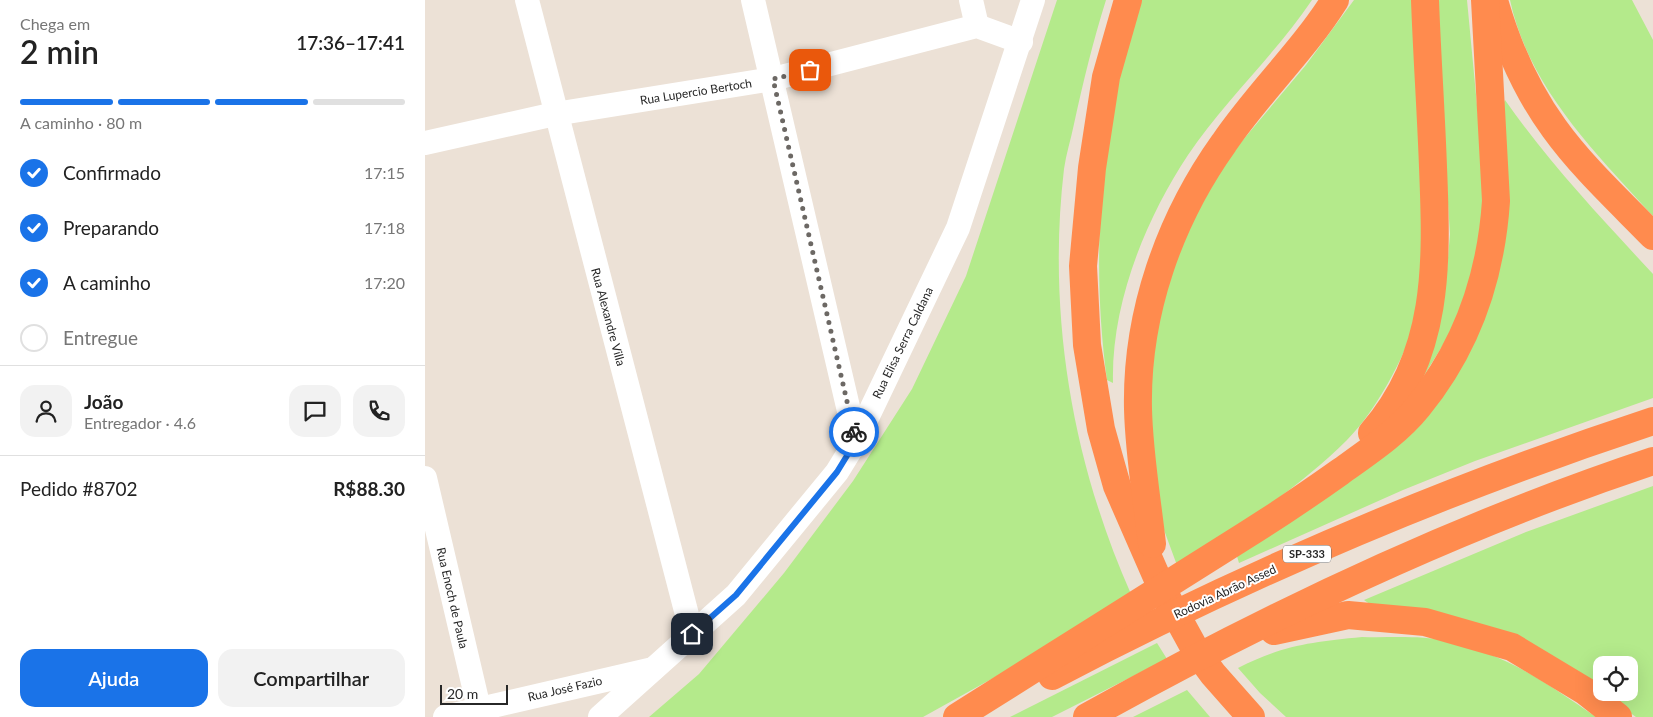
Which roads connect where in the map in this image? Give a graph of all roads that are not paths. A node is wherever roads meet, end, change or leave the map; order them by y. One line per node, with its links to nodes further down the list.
1 (527, 0): 13 (street, Rua Alexandre Villa)
2 (753, 0): 12 (street)
3 (971, 0): 10 (street)
4 (1033, 0): 11 (street, Rua Elisa Serra Caldana)
5 (1128, 0): 21 (highway)
6 (1335, 0): 21 (highway)
7 (1425, 0): 19 (highway)
8 (1485, 0): 19 (highway)
9 (1494, 0): 15 (highway)
10 (977, 26): 11 (street); 12 (street, Rua Lupercio Bertoch)
11 (1021, 42): 17 (street, Rua Elisa Serra Caldana)
12 (773, 79): 13 (street, Rua Lupercio Bertoch); 17 (street)
13 (555, 114): 14 (street, Rua Lupercio Bertoch); 22 (street, Rua Alexandre Villa)
14 (425, 143)
15 (1653, 236)
16 (1653, 421): 29 (highway, Rodovia Abrão Assed / SP-333)
17 (856, 441): 22 (street, Rua Elisa Serra Caldana)
18 (1653, 461): 23 (highway)
19 (1335, 475): 28 (highway)
20 (425, 478): 25 (street, Rua Enoch de Paula)
21 (1155, 568): 31 (highway)
22 (692, 634): 24 (street, Rua Elisa Serra Caldana)
23 (1226, 641): 30 (highway); 32 (highway)
24 (656, 668): 25 (street, Rua José Fazio); 27 (street, Rua Elisa Serra Caldana)
25 (479, 713): 26 (street, Rua José Fazio)
26 (445, 717)
27 (600, 717)
28 (957, 717)
29 (973, 717)
30 (1087, 717)
31 (1251, 717)
32 (1619, 717)

